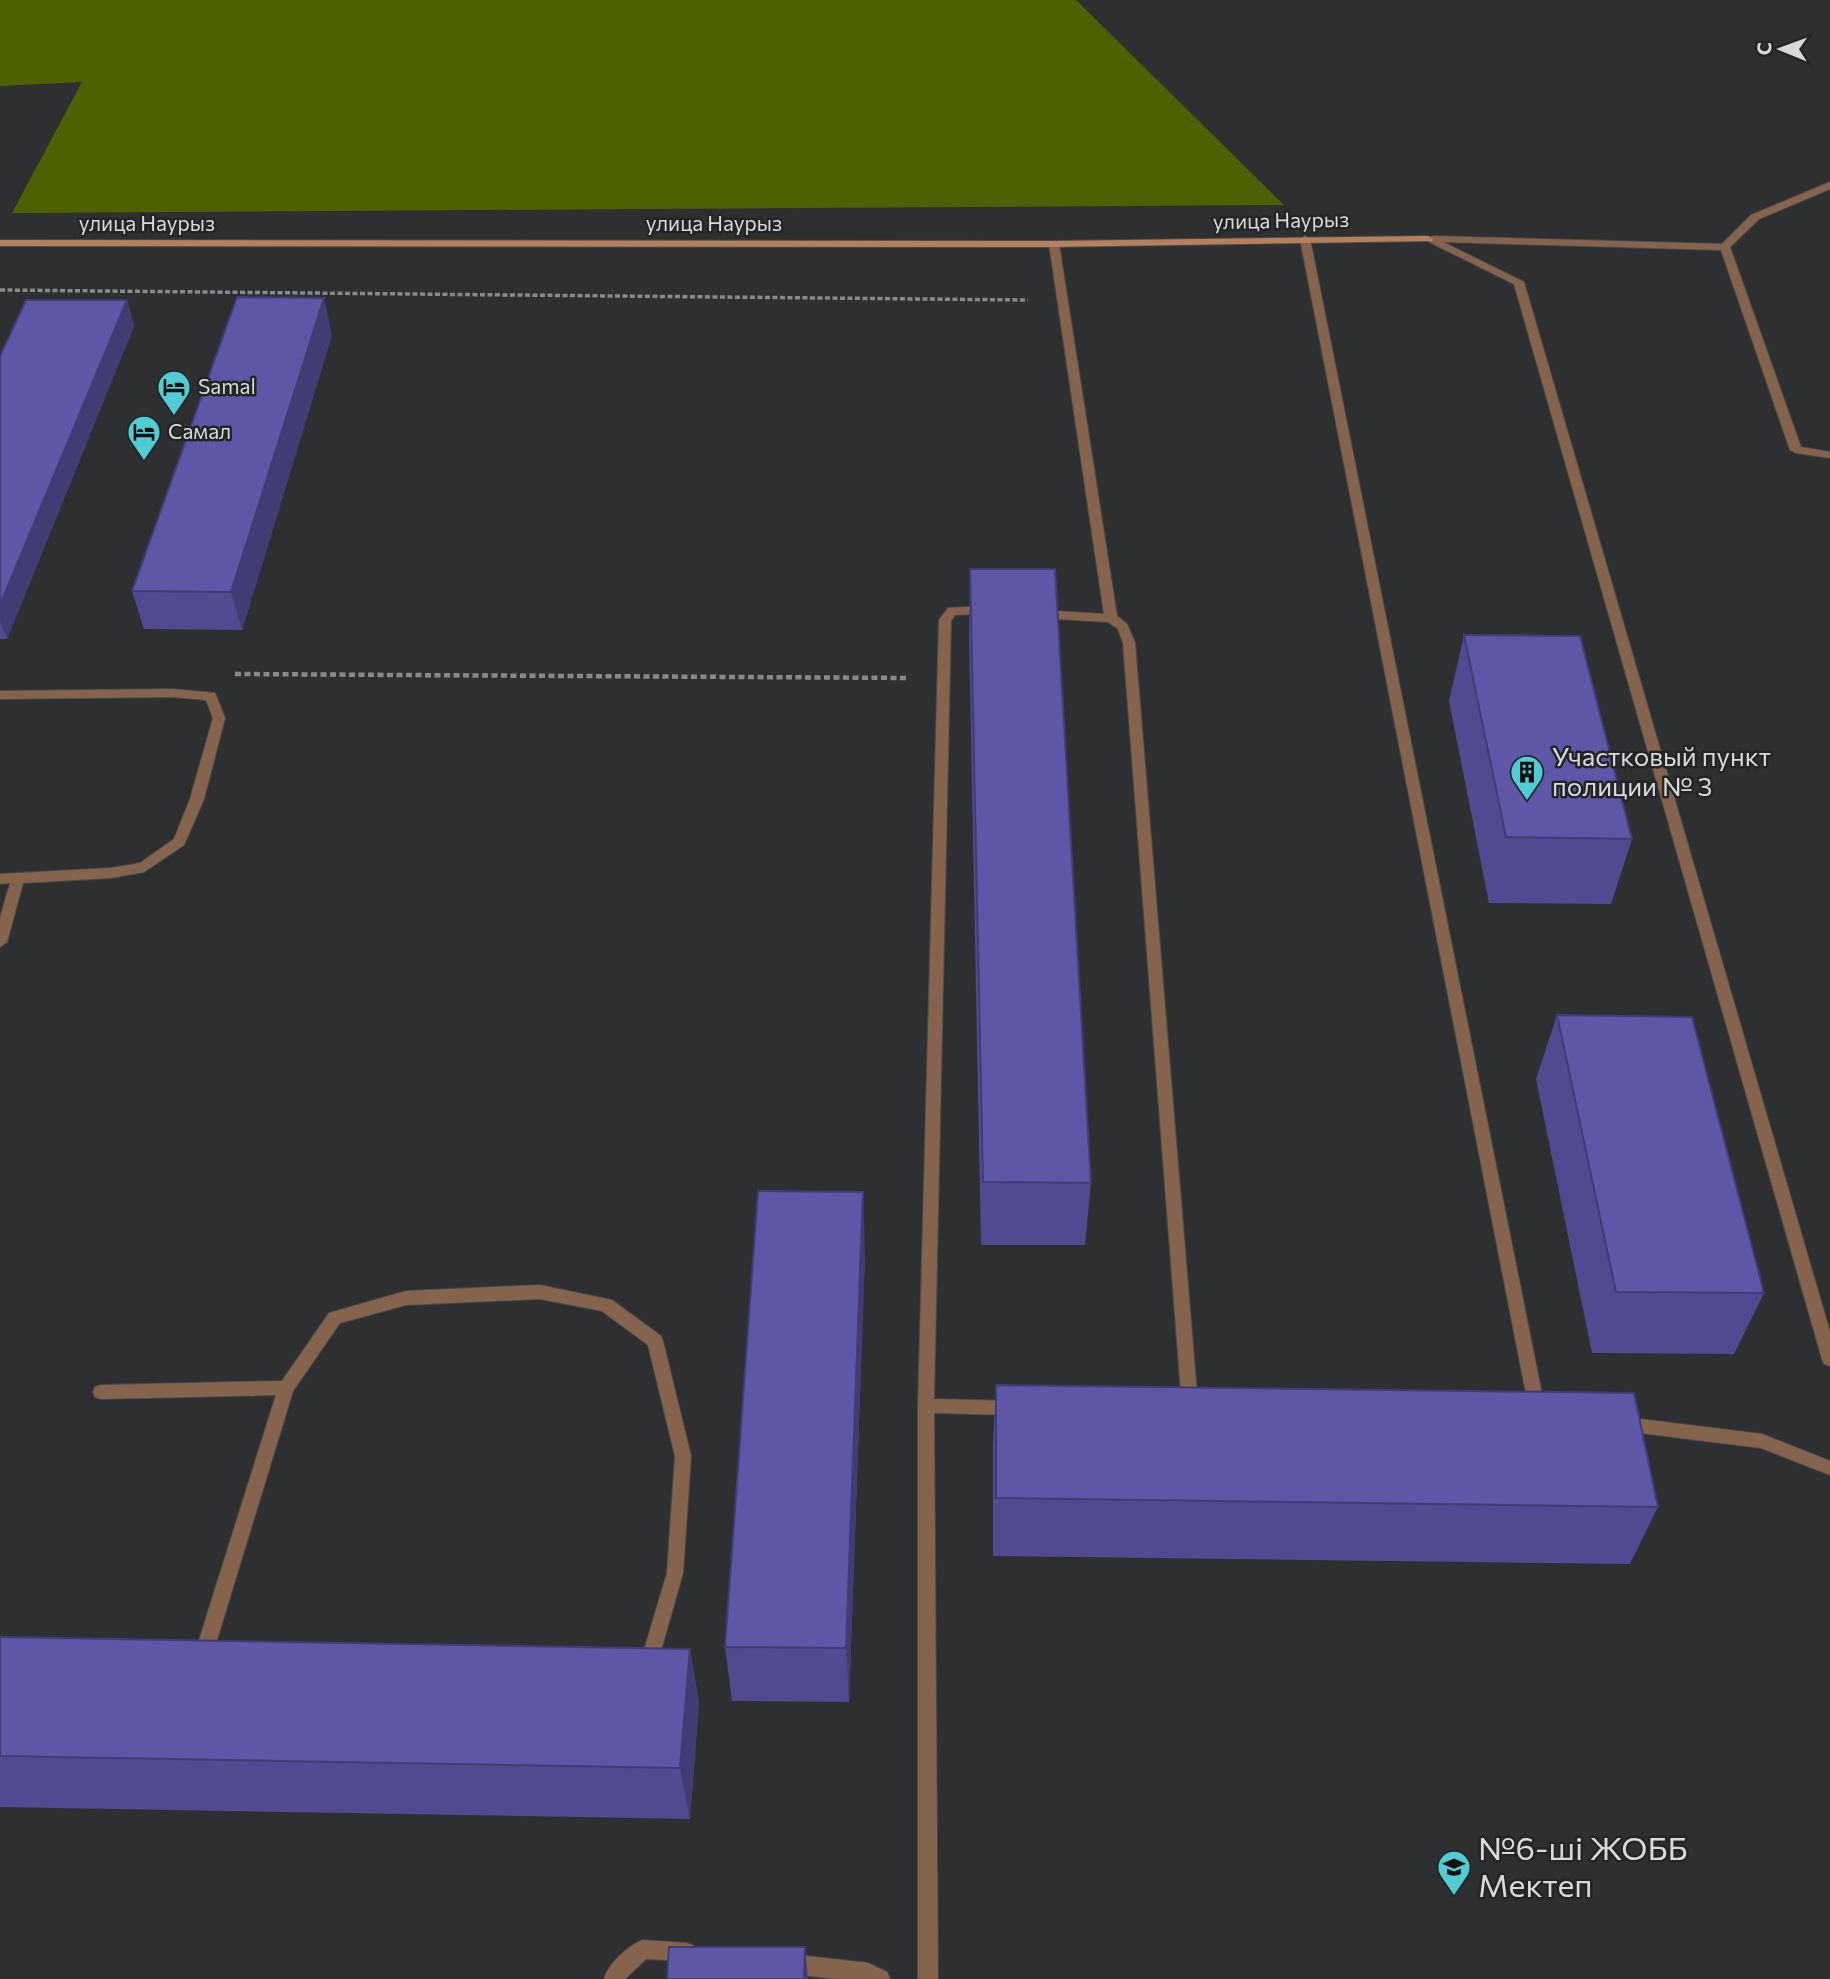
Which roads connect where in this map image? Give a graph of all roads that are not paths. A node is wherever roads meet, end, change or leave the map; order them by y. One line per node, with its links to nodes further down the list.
1 (1830, 185): 6 (lane)
2 (1305, 239): 3 (street, улица Наурыз); 5 (street, улица Наурыз); 21 (lane)
3 (1428, 239): 6 (lane); 15 (lane)
4 (0, 243): 5 (street, улица Наурыз)
5 (1054, 244): 10 (lane)
6 (1726, 247): 7 (lane)
7 (1830, 455)
8 (1006, 611): 18 (lane)
9 (1031, 613): 10 (lane)
10 (1111, 618): 20 (lane)
11 (0, 695): 13 (lane)
12 (0, 878): 13 (lane)
13 (18, 878): 14 (lane)
14 (0, 942)
15 (1830, 1359)
16 (286, 1388): 17 (lane); 24 (lane); 25 (lane)
17 (101, 1392)
18 (926, 1406): 19 (lane); 30 (lane)
19 (1024, 1408)
20 (1191, 1410)
21 (1538, 1414)
22 (1604, 1421): 23 (lane)
23 (1830, 1468)
24 (204, 1653)
25 (630, 1657)
26 (708, 1954): 28 (lane)
27 (774, 1962): 29 (lane)
28 (614, 1979)
29 (880, 1979)
30 (928, 1979)

